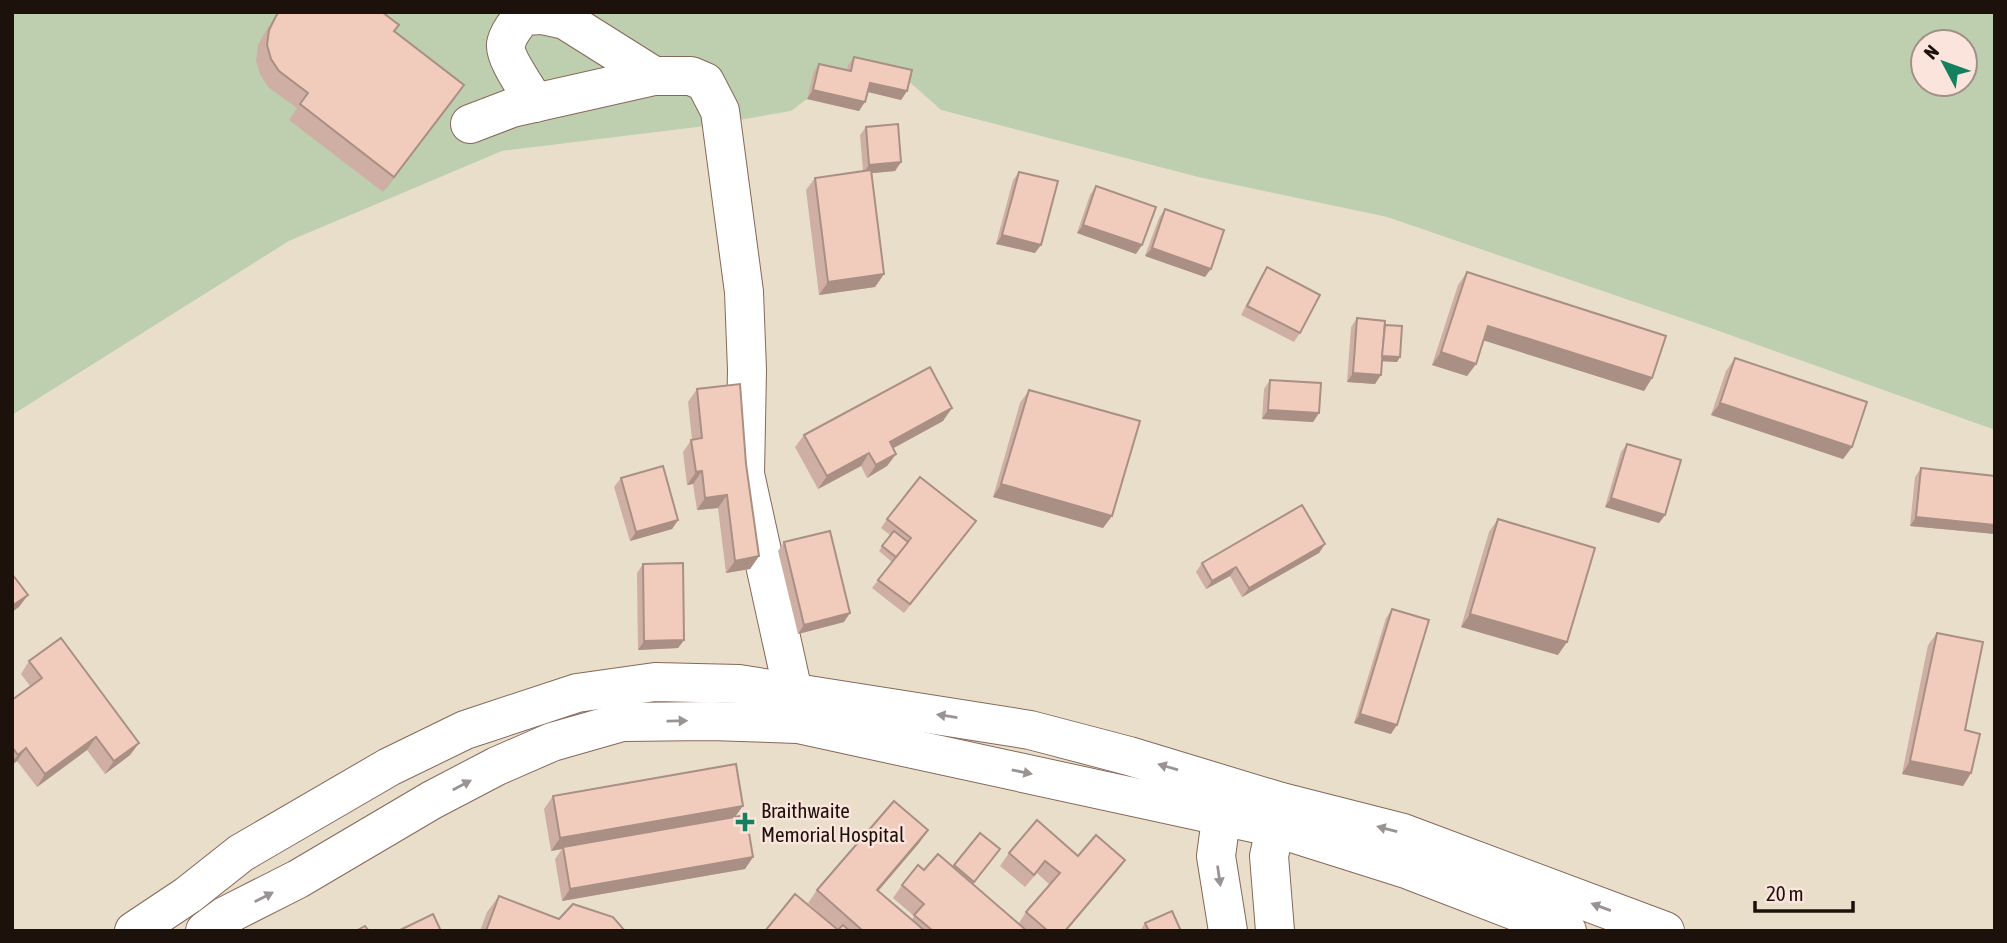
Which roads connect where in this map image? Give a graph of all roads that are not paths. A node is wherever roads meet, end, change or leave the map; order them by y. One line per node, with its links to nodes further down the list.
1 (654, 76): 2 (street); 2 (street); 4 (street)
2 (536, 103): 3 (street)
3 (471, 124)
4 (793, 692): 5 (street, one-way to 4); 7 (street)
5 (1224, 799): 6 (street); 8 (street, one-way to 5); 9 (street, one-way to 9)
6 (1279, 815): 10 (street); 11 (street); 12 (street, one-way to 6)
7 (134, 931)
8 (205, 931)
9 (1228, 931)
10 (1275, 931)
11 (1567, 931)
12 (1664, 931)

